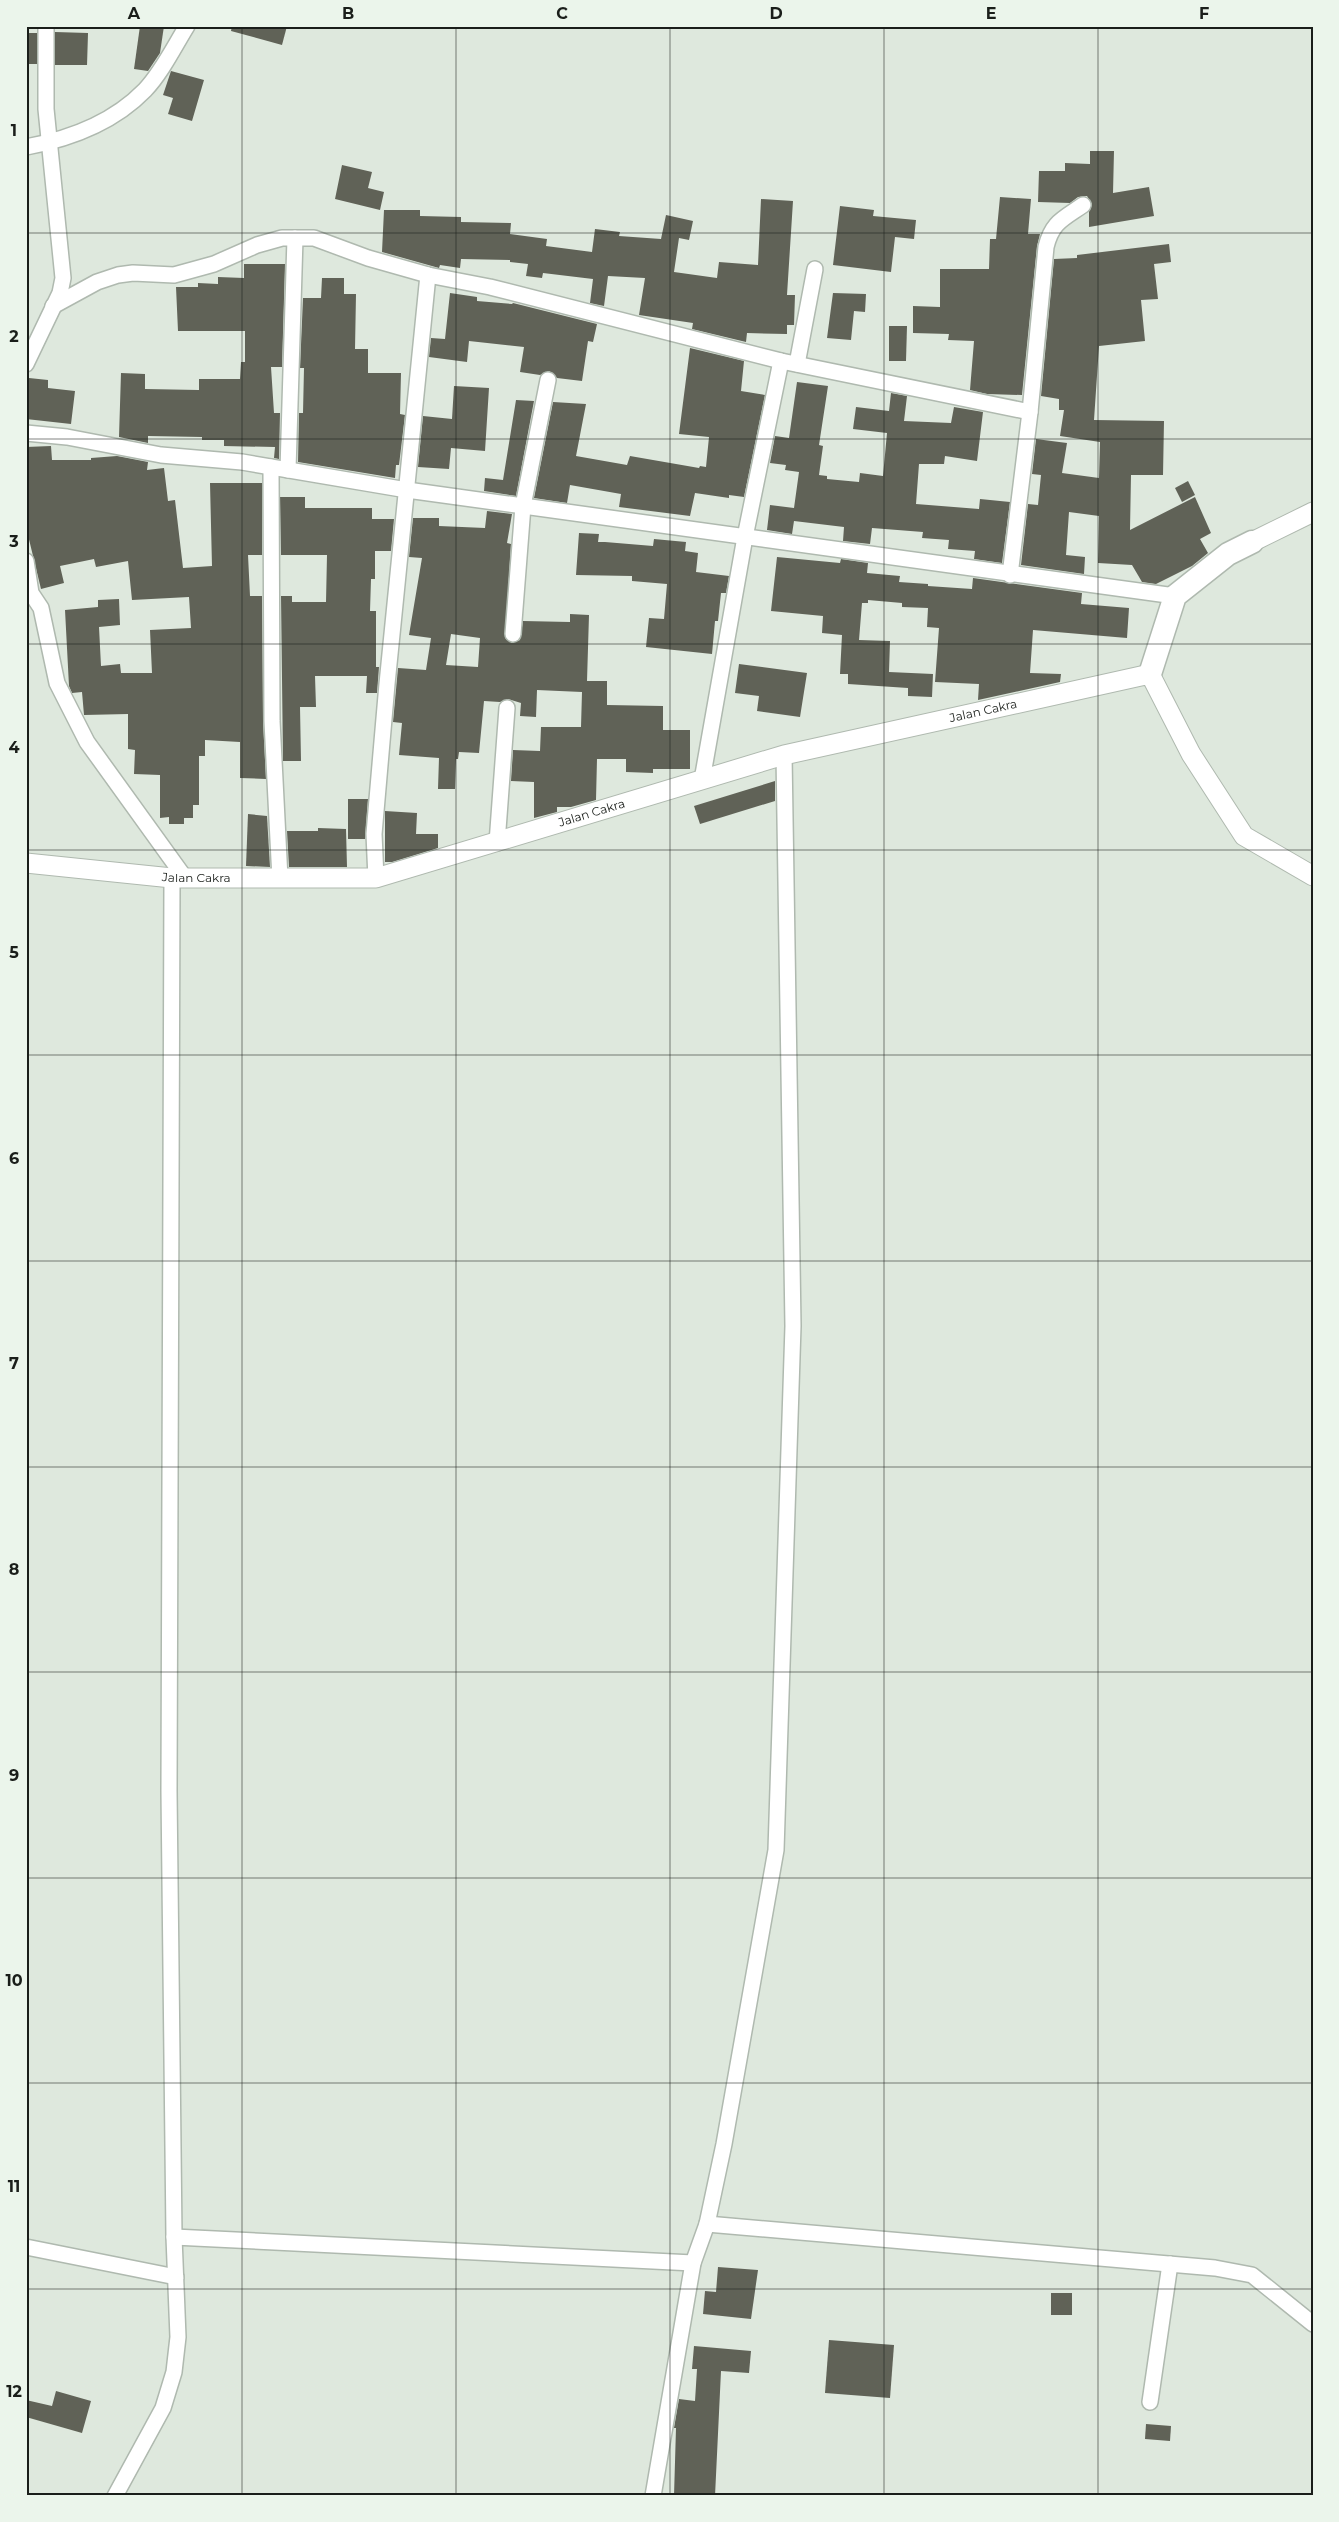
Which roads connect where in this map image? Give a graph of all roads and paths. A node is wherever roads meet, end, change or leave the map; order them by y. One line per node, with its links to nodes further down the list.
1 (46, 26): 3 (street)
2 (187, 26): 3 (street)
3 (48, 143): 4 (street); 9 (street)
4 (26, 147)
5 (1084, 206): 14 (street)
6 (295, 238): 8 (street); 9 (street); 17 (street)
7 (815, 269): 12 (street)
8 (428, 275): 10 (street); 18 (street)
9 (53, 306): 11 (street)
10 (781, 361): 12 (street); 21 (street)
11 (26, 364)
12 (797, 364): 14 (street)
13 (548, 380): 19 (street)
14 (1030, 412): 24 (street)
15 (26, 433): 16 (street)
16 (271, 467): 17 (street); 38 (street)
17 (288, 470): 18 (street)
18 (406, 490): 19 (street); 37 (street)
19 (523, 506): 21 (street); 28 (street)
20 (1313, 512): 22 (street)
21 (745, 537): 24 (street); 32 (street)
22 (1252, 542): 25 (main road)
23 (26, 561): 27 (street)
24 (1010, 575): 25 (street)
25 (1175, 596): 29 (main road)
26 (26, 600): 27 (street)
27 (41, 608): 36 (street)
28 (513, 634)
29 (1150, 674): 31 (street, Jalan Cakra); 35 (street)
30 (508, 708): 33 (street)
31 (784, 755): 32 (street, Jalan Cakra); 39 (street)
32 (702, 780): 33 (street, Jalan Cakra)
33 (497, 843): 37 (street, Jalan Cakra)
34 (26, 863): 36 (street, Jalan Cakra)
35 (1313, 876)
36 (178, 878): 38 (street, Jalan Cakra); 40 (street)
37 (376, 878): 38 (street, Jalan Cakra)
38 (280, 879)
39 (707, 2224): 42 (street); 43 (street)
40 (174, 2237): 42 (street); 44 (street)
41 (26, 2247): 44 (street)
42 (693, 2263): 48 (street)
43 (1170, 2264): 45 (street); 46 (street)
44 (176, 2277): 47 (street)
45 (1313, 2324)
46 (1150, 2402)
47 (115, 2496)
48 (653, 2496)

